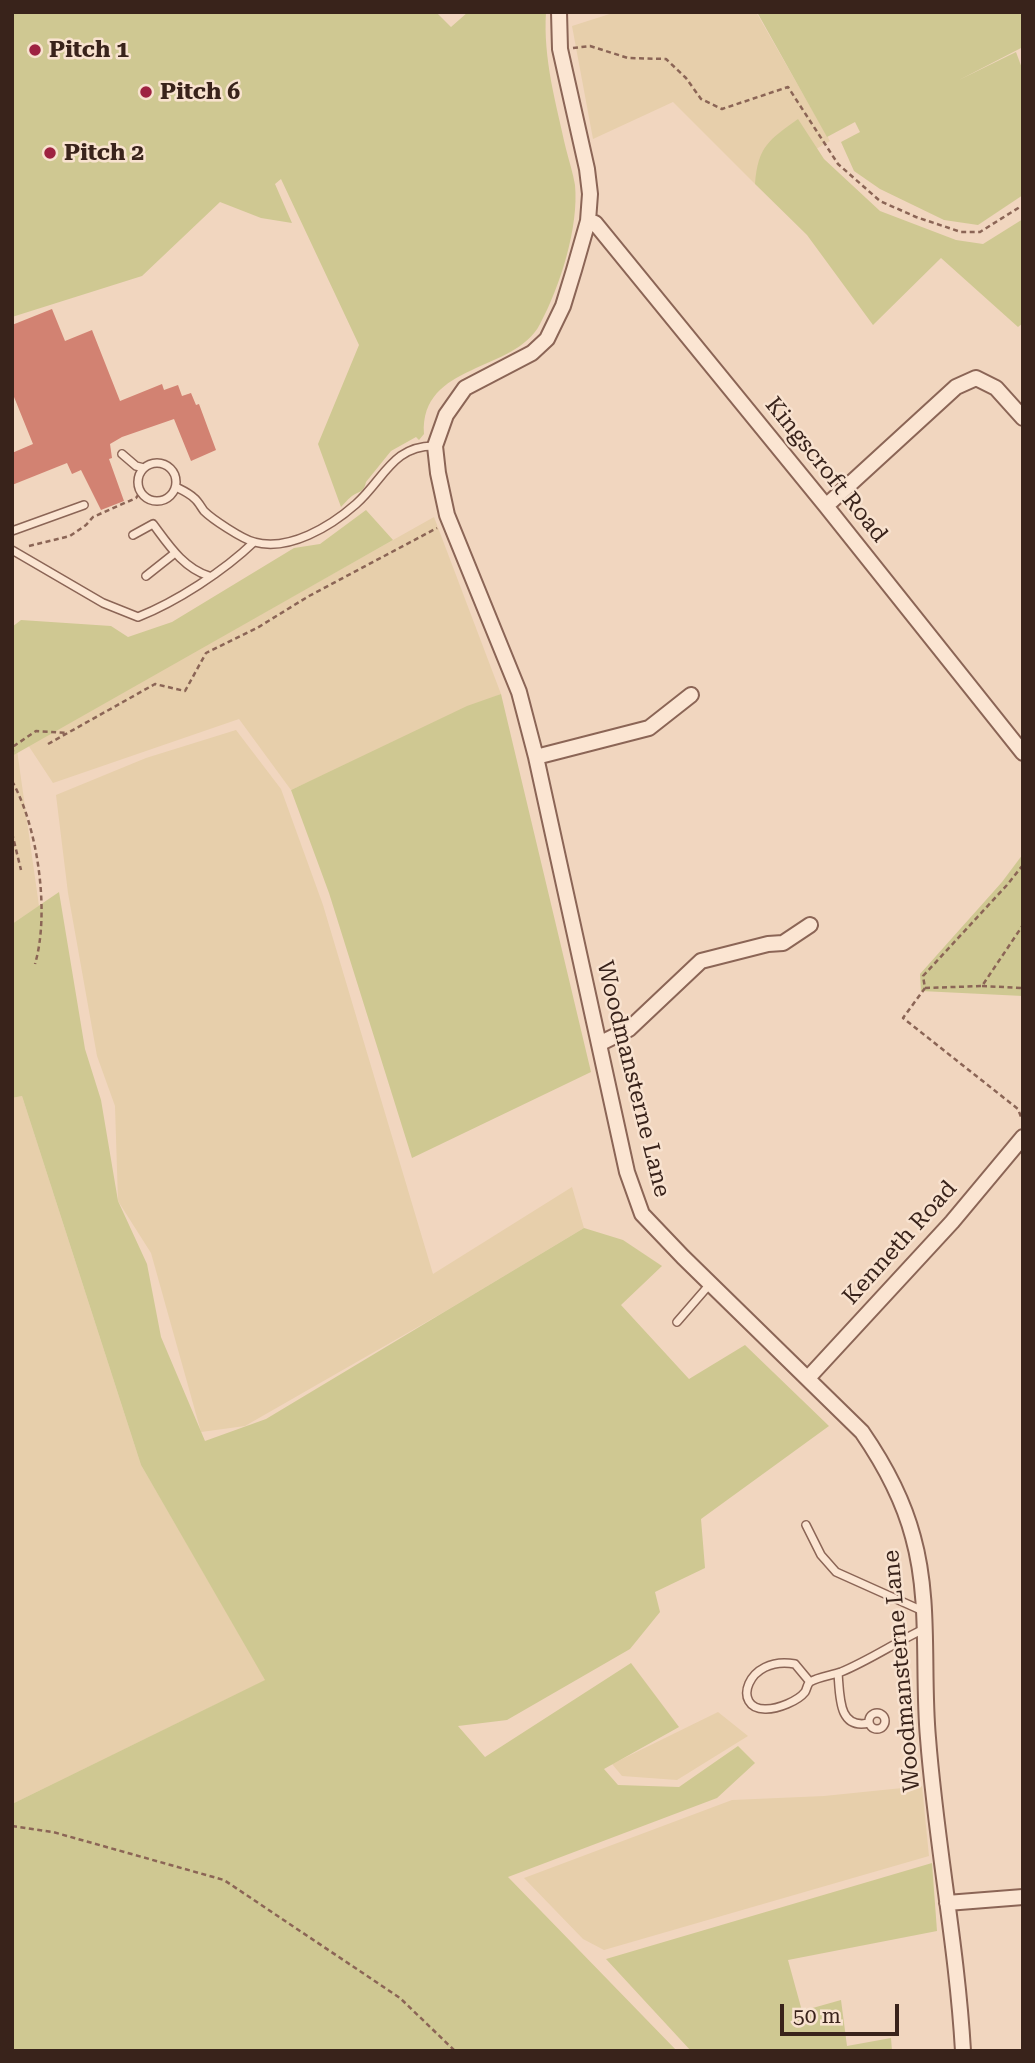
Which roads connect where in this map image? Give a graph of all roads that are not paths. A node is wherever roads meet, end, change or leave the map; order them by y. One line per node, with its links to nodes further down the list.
1 (559, 12): 2 (street, Woodmansterne Lane)
2 (588, 221): 4 (street, Woodmansterne Lane); 9 (street, Kingscroft Road)
3 (1023, 418): 9 (street)
4 (435, 446): 12 (lane); 19 (street, Woodmansterne Lane)
5 (122, 454): 6 (lane)
6 (144, 468): 7 (lane); 7 (lane)
7 (176, 487): 12 (lane)
8 (84, 505): 10 (lane)
9 (826, 506): 18 (street, Kingscroft Road)
10 (12, 531)
11 (133, 535): 14 (lane)
12 (254, 542): 16 (lane)
13 (13, 550): 16 (lane)
14 (175, 552): 15 (lane); 16 (lane)
15 (146, 576)
16 (209, 576)
17 (691, 695): 19 (street)
18 (1023, 753)
19 (536, 757): 21 (street, Woodmansterne Lane)
20 (810, 925): 21 (street)
21 (599, 1044): 23 (street, Woodmansterne Lane)
22 (1023, 1137): 25 (street, Kenneth Road)
23 (710, 1283): 24 (lane); 25 (street, Woodmansterne Lane)
24 (677, 1322)
25 (808, 1378): 27 (street, Woodmansterne Lane)
26 (806, 1525): 27 (lane)
27 (923, 1611): 28 (street, Woodmansterne Lane)
28 (924, 1629): 29 (lane); 33 (street, Woodmansterne Lane)
29 (838, 1673): 30 (lane); 31 (lane)
30 (810, 1682): 30 (lane)
31 (869, 1723)
32 (1023, 1897): 33 (street)
33 (947, 1903): 34 (street, Woodmansterne Lane)
34 (962, 2051)

